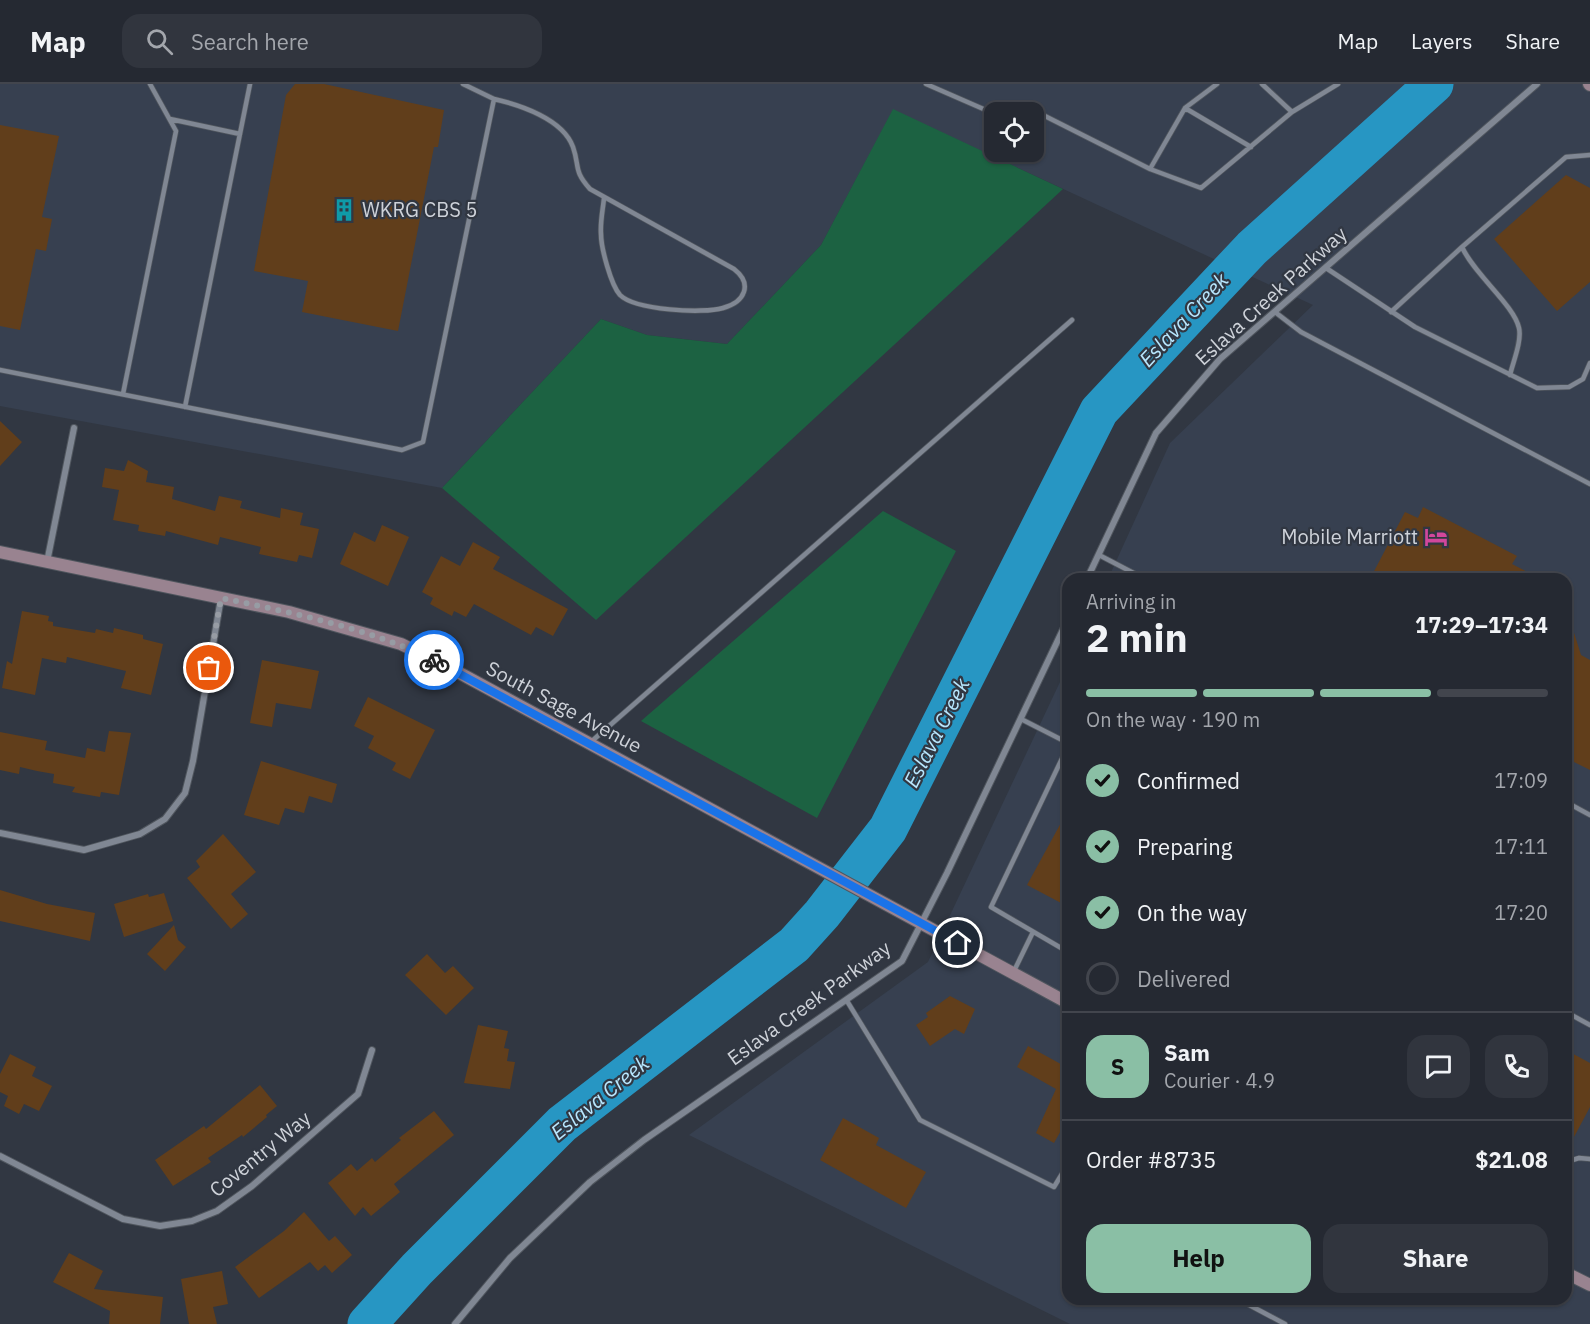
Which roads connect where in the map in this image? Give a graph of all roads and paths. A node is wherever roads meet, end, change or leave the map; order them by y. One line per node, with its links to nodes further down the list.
1 (150, 84): 12 (lane)
2 (250, 84): 13 (lane)
3 (463, 84): 9 (lane)
4 (926, 84): 16 (lane)
5 (1217, 84): 10 (lane)
6 (1262, 84): 11 (lane)
7 (1338, 84): 11 (lane)
8 (1537, 84): 19 (street, Eslava Creek Parkway)
9 (494, 99): 17 (lane); 27 (lane)
10 (1185, 108): 14 (lane); 16 (lane)
11 (1292, 112): 14 (lane)
12 (170, 119): 13 (lane); 26 (lane)
13 (240, 134): 27 (lane)
14 (1251, 147): 16 (lane)
15 (1590, 156): 18 (lane)
16 (1150, 169)
17 (604, 198): 17 (lane)
18 (1462, 247): 21 (lane); 25 (lane)
19 (1326, 268): 20 (street, Eslava Creek Parkway); 21 (lane)
20 (1275, 312): 29 (lane); 31 (street, Eslava Creek Parkway)
21 (1391, 312): 25 (lane)
22 (1072, 320): 39 (lane)
23 (1590, 363): 25 (lane)
24 (0, 370): 26 (lane)
25 (1510, 375)
26 (123, 394): 27 (lane)
27 (185, 407)
28 (74, 428): 32 (street)
29 (1590, 484)
30 (0, 552): 32 (street, South Sage Avenue)
31 (1099, 555): 33 (street, Eslava Creek Parkway); 34 (lane)
32 (47, 562): 35 (street, South Sage Avenue)
33 (1090, 573)
34 (1133, 573)
35 (221, 598): 39 (street, South Sage Avenue); 43 (street)
36 (1062, 632): 37 (street, Eslava Creek Parkway)
37 (1021, 718): 38 (lane); 44 (street, Eslava Creek Parkway)
38 (1062, 741)
39 (590, 743): 44 (street, South Sage Avenue)
40 (1062, 757): 45 (lane)
41 (1572, 805): 42 (lane)
42 (1590, 815)
43 (0, 833)
44 (921, 924): 47 (street, South Sage Avenue); 48 (street, Eslava Creek Parkway)
45 (1034, 932): 46 (lane); 47 (lane)
46 (1062, 948)
47 (1012, 973): 49 (street, South Sage Avenue)
48 (847, 1001): 56 (lane); 60 (street, Eslava Creek Parkway)
49 (1062, 1001)
50 (1572, 1015): 51 (lane)
51 (1590, 1025)
52 (372, 1050): 53 (street, Coventry Way)
53 (0, 1156)
54 (1590, 1159): 55 (lane)
55 (1572, 1160)
56 (1062, 1174)
57 (1572, 1276): 58 (street)
58 (1590, 1285)
59 (1249, 1305): 61 (lane)
60 (454, 1324)
61 (1285, 1324)

